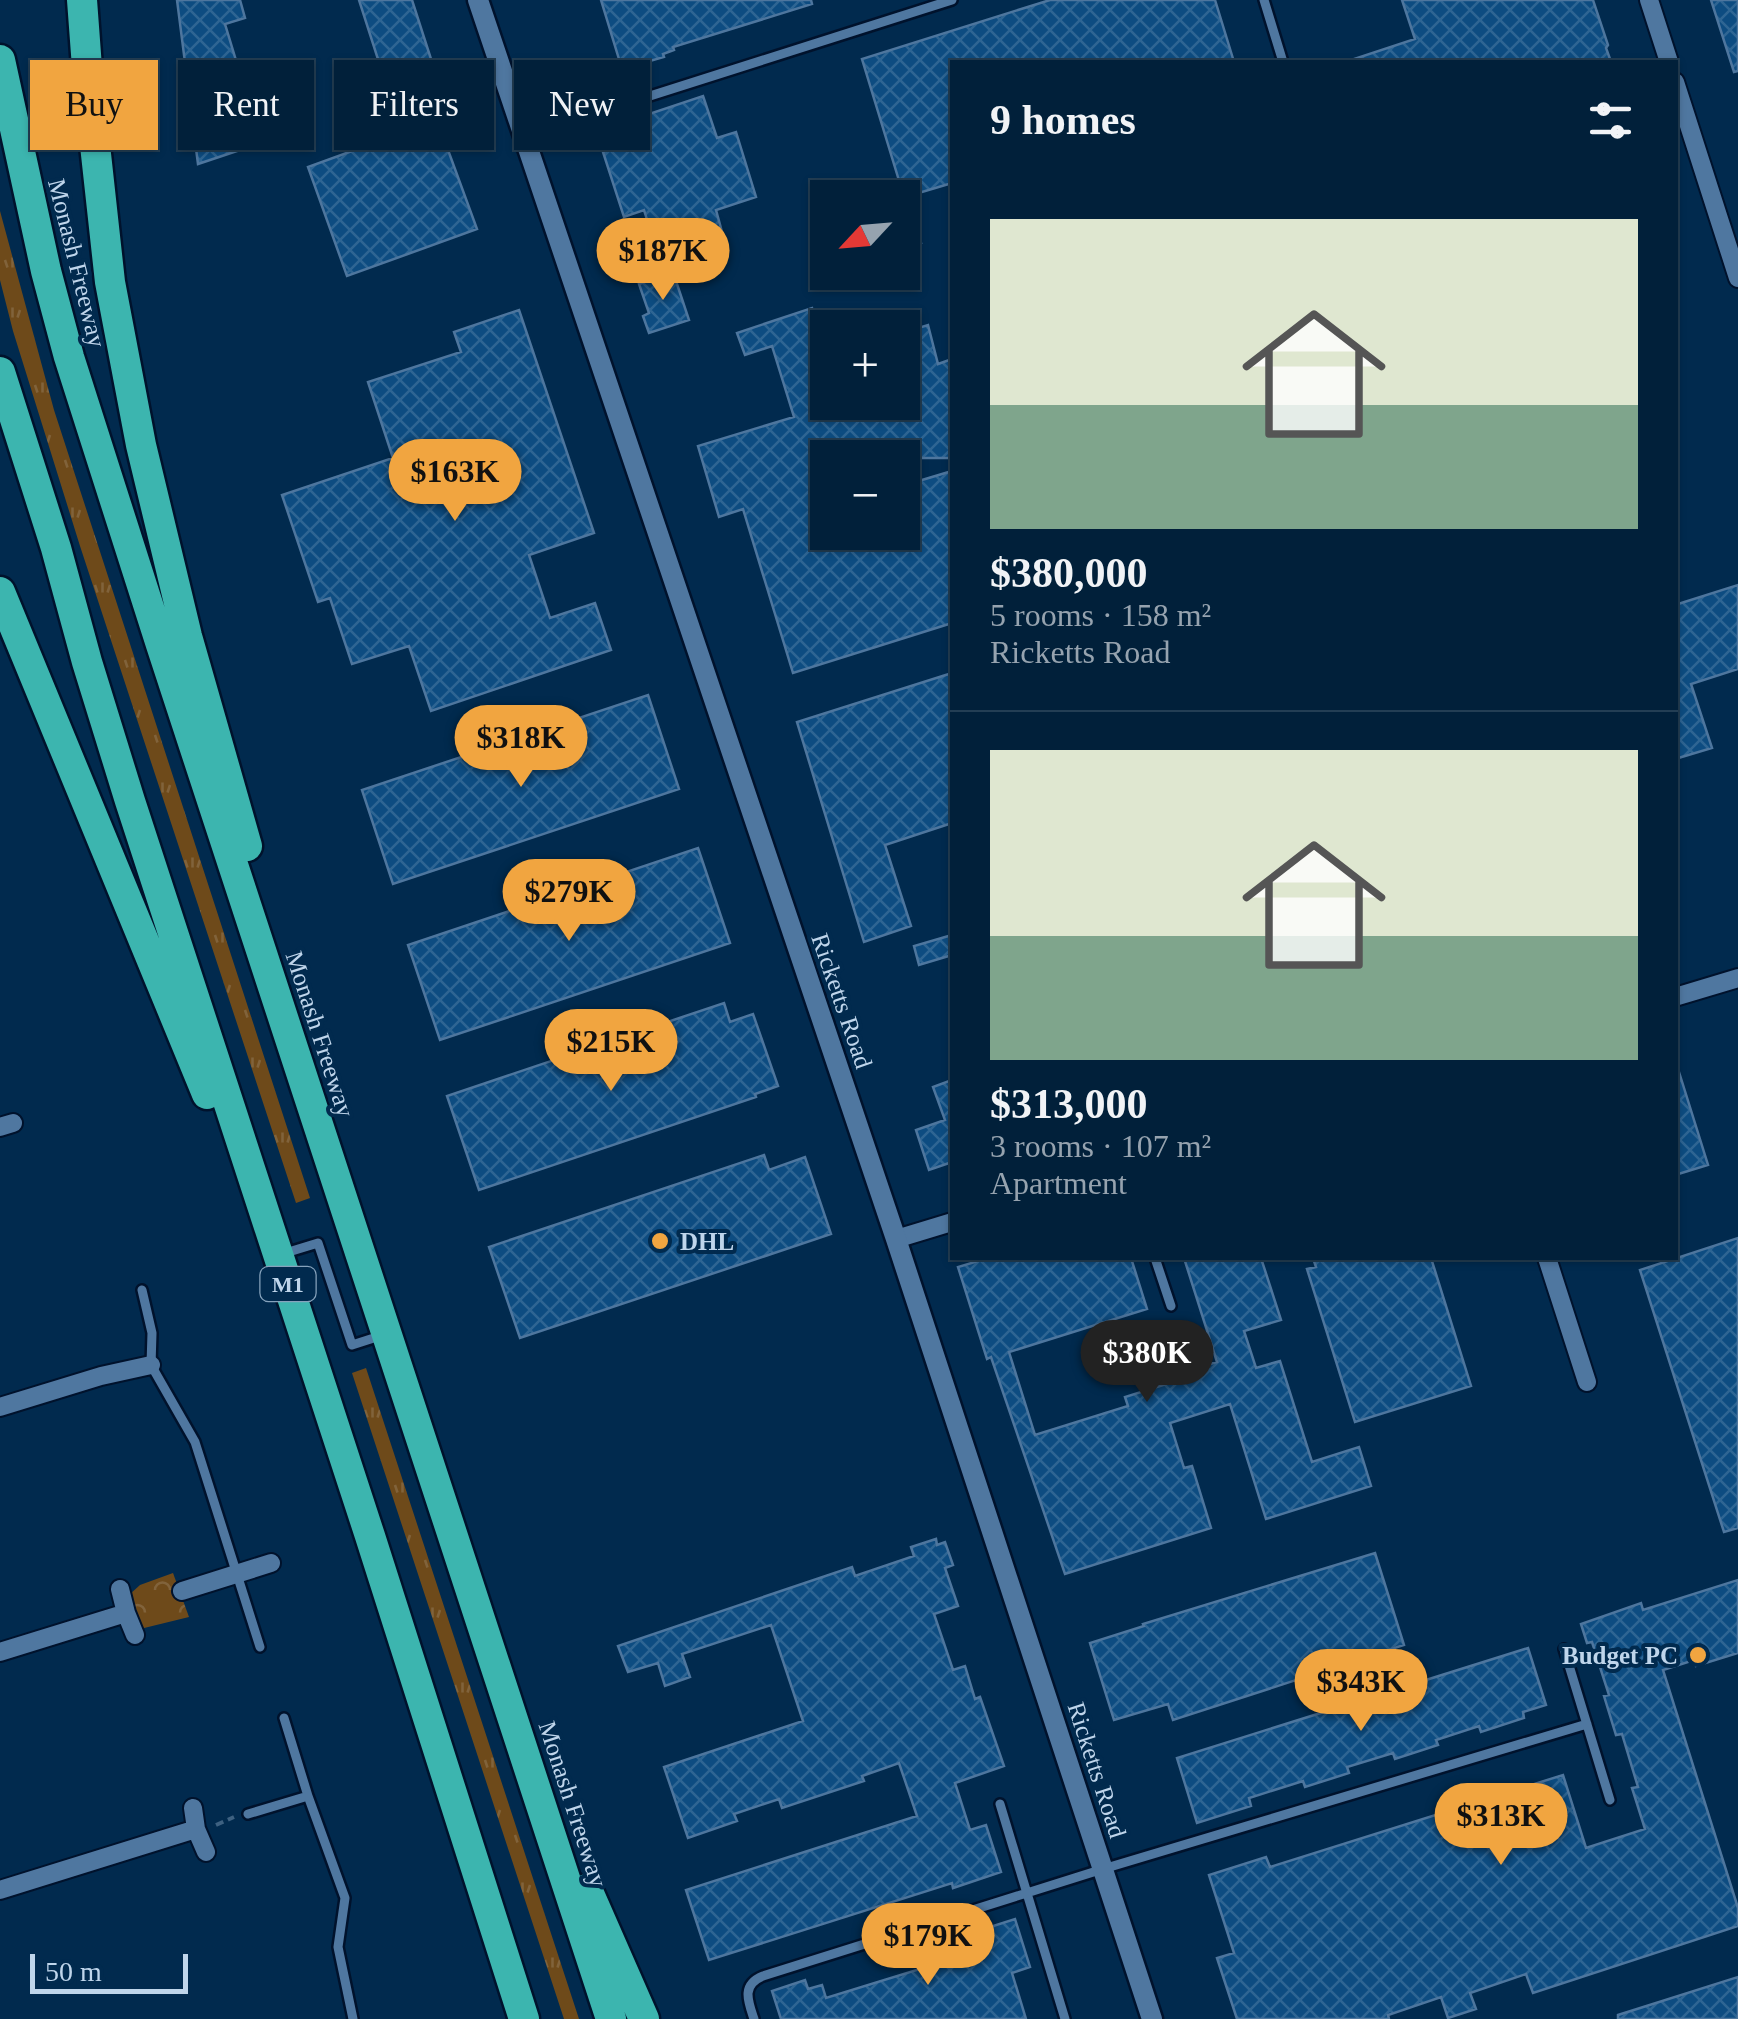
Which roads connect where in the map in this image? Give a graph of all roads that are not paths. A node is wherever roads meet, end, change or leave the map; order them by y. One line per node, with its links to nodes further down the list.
1 (82, 0): 26 (highway)
2 (478, 0): 11 (street, Ricketts Road)
3 (1264, 0): 7 (lane)
4 (1649, 0): 8 (street)
5 (945, 1): 10 (lane)
6 (0, 60): 26 (highway, Monash Freeway)
7 (1282, 60)
8 (1668, 60)
9 (1678, 91): 13 (street)
10 (650, 96)
11 (514, 106)
12 (529, 150): 19 (street, Ricketts Road)
13 (1738, 278)
14 (0, 372): 20 (highway, M1)
15 (0, 592): 25 (highway)
16 (1738, 978): 17 (street)
17 (1678, 996)
18 (950, 1223): 19 (street)
19 (896, 1239): 49 (street, Ricketts Road)
20 (278, 1255): 25 (highway, M1); 26 (lane)
21 (1156, 1260): 24 (lane)
22 (1548, 1260): 28 (street)
23 (142, 1290): 27 (lane)
24 (1171, 1306)
25 (302, 1328): 53 (highway, M1)
26 (387, 1334): 41 (highway, Monash Freeway)
27 (151, 1366): 29 (street); 31 (lane)
28 (1587, 1382)
29 (0, 1406)
30 (271, 1563): 31 (street)
31 (237, 1574): 33 (street); 36 (lane)
32 (120, 1589): 34 (street)
33 (182, 1591)
34 (126, 1614): 35 (street); 38 (street)
35 (135, 1635)
36 (260, 1647)
37 (1564, 1648): 40 (lane)
38 (0, 1652)
39 (284, 1718): 42 (lane)
40 (1587, 1724): 43 (lane); 49 (lane)
41 (522, 1745): 54 (highway, Monash Freeway); 55 (highway)
42 (308, 1796): 46 (lane); 52 (lane)
43 (1610, 1800)
44 (1000, 1804): 51 (lane)
45 (193, 1808): 47 (street)
46 (248, 1814)
47 (196, 1828): 48 (street); 50 (street)
48 (206, 1852)
49 (1103, 1869): 51 (lane); 58 (street, Ricketts Road)
50 (0, 1890)
51 (1028, 1893): 56 (lane); 57 (lane)
52 (353, 2019)
53 (524, 2019)
54 (611, 2019)
55 (644, 2019)
56 (754, 2019)
57 (1065, 2019)
58 (1152, 2019)

